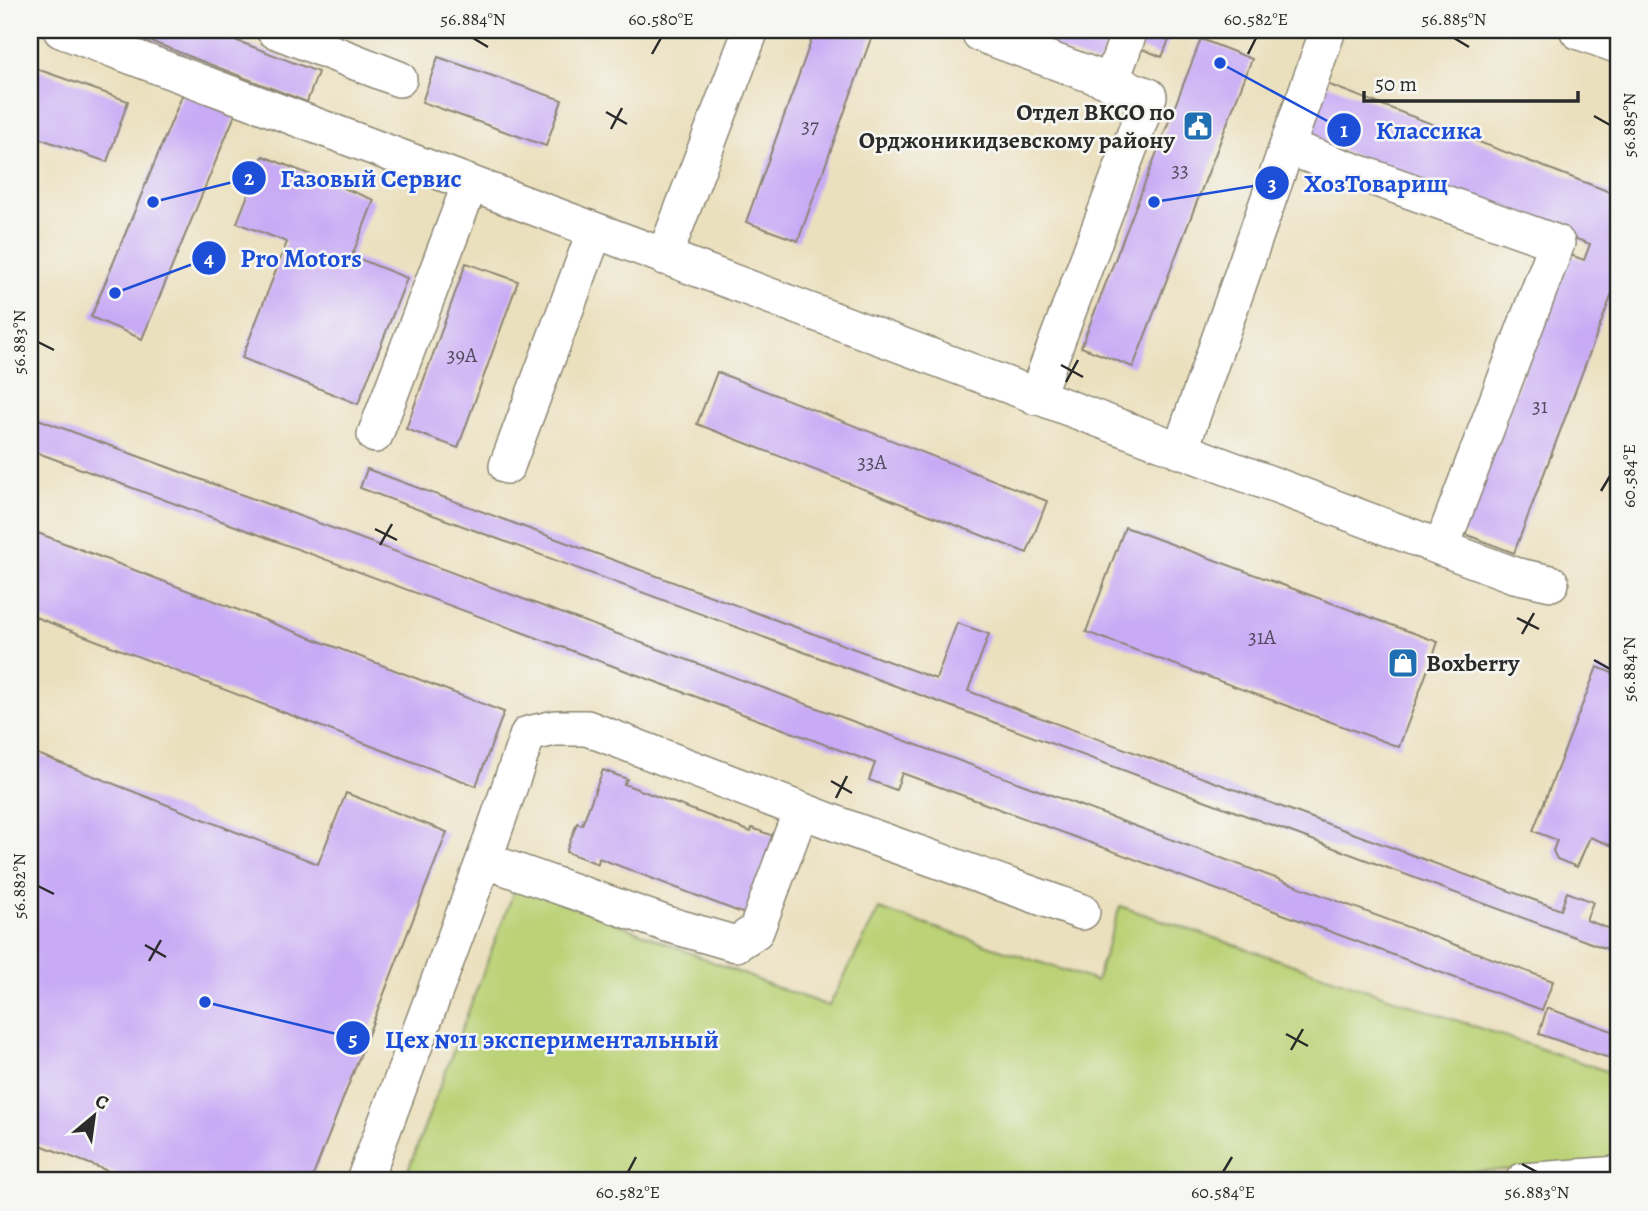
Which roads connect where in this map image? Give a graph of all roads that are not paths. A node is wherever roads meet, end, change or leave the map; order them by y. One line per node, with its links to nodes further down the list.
1 (61, 30): 13 (lane)
2 (274, 30): 8 (lane)
3 (751, 30): 15 (lane)
4 (1130, 30): 11 (lane)
5 (1328, 30): 12 (lane)
6 (1579, 30): 9 (main road)
7 (980, 34): 11 (lane)
8 (341, 42): 10 (lane)
9 (1618, 44)
10 (399, 79)
11 (1111, 82): 16 (lane)
12 (1287, 147): 18 (lane); 20 (lane)
13 (470, 184): 14 (lane); 17 (lane)
14 (595, 231): 15 (lane); 19 (lane)
15 (664, 257): 16 (lane)
16 (1036, 397): 18 (lane)
17 (375, 435)
18 (1180, 451): 20 (lane)
19 (507, 466)
20 (1441, 548): 21 (lane)
21 (1551, 583)
22 (801, 810): 23 (lane); 23 (lane); 24 (lane)
23 (484, 860): 26 (lane)
24 (1082, 912)
25 (1618, 1174): 27 (lane)
26 (363, 1181)
27 (1522, 1181)

